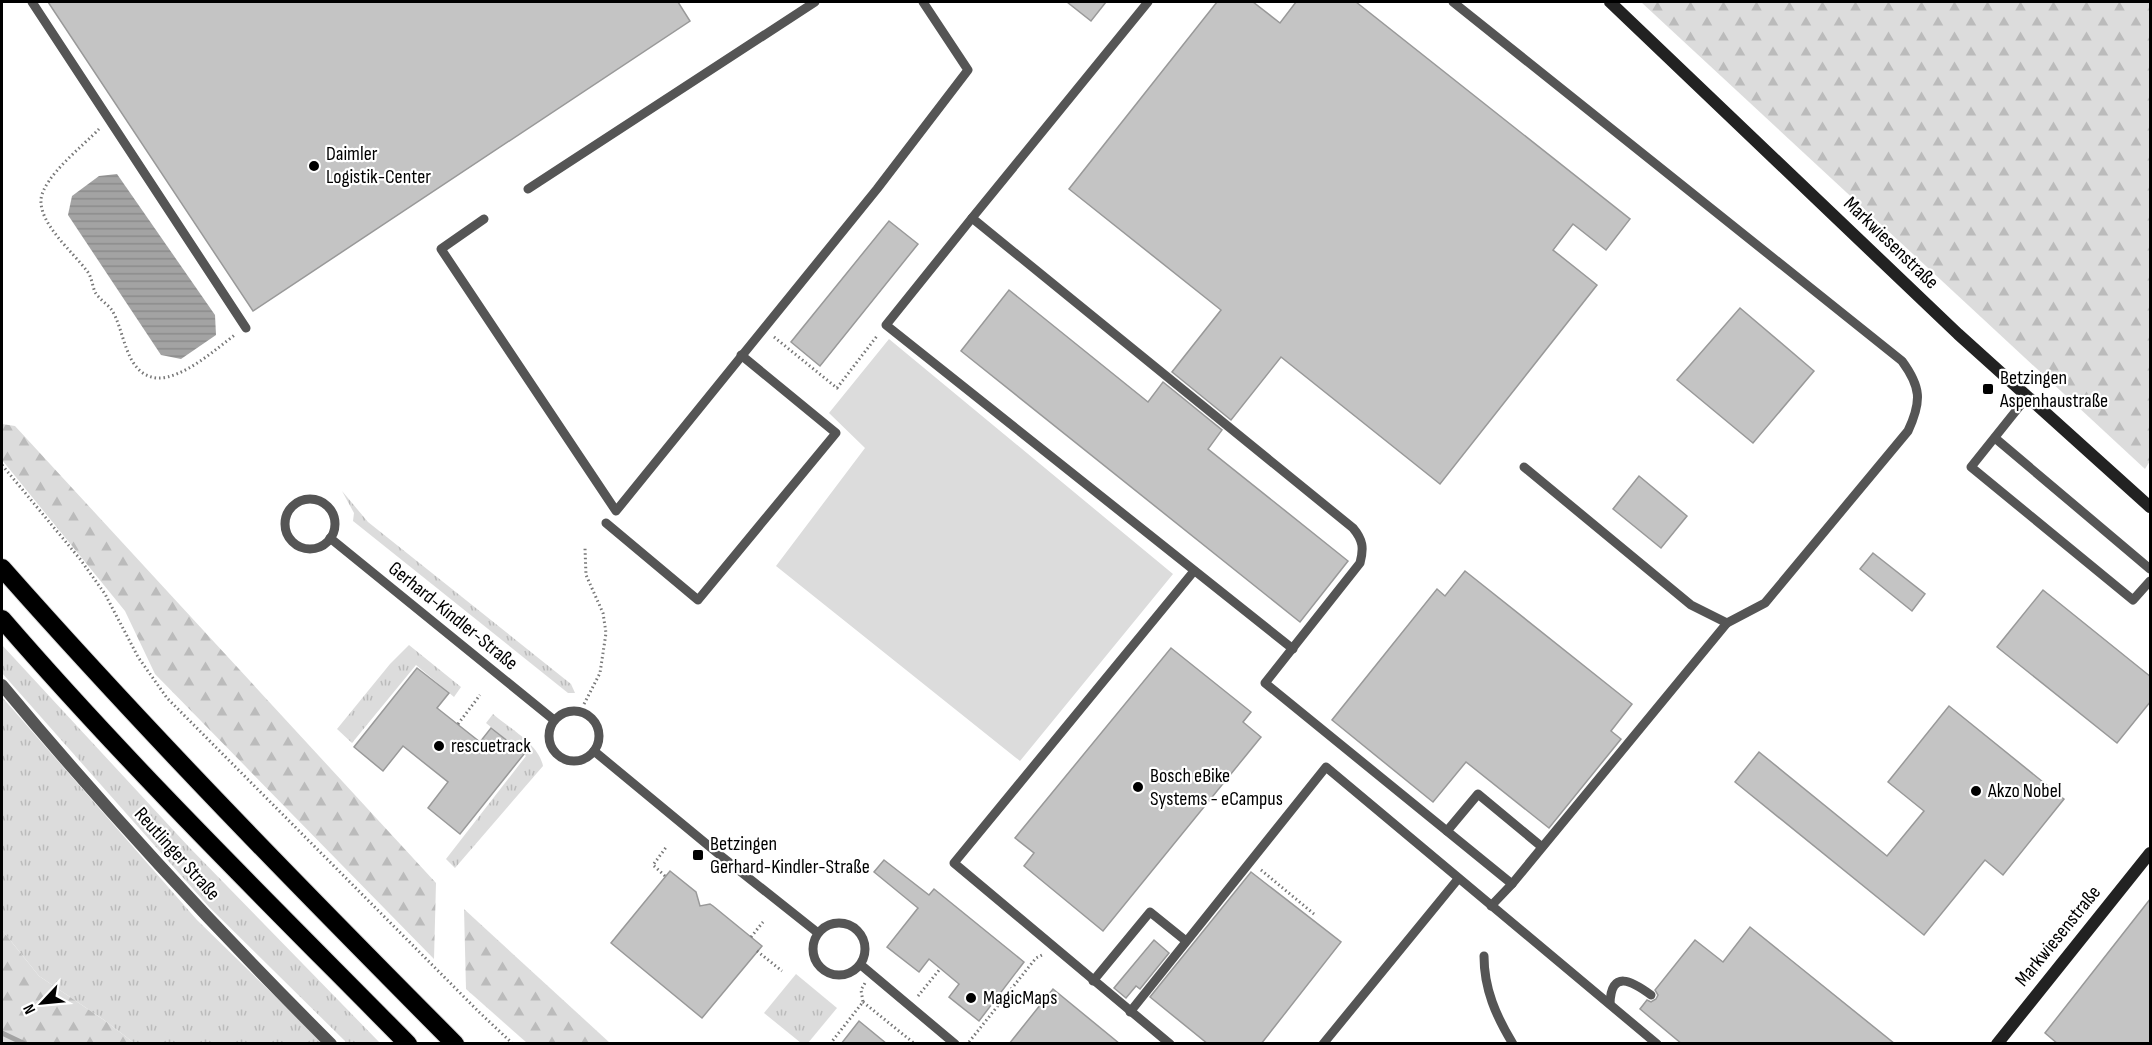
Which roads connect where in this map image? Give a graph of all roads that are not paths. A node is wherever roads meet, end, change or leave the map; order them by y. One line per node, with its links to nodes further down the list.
1 (32, 2): 10 (lane)
2 (815, 2): 7 (lane)
3 (923, 2): 11 (lane)
4 (1148, 2): 8 (lane)
5 (1453, 2): 23 (lane)
6 (1610, 2): 12 (street, Markwiesenstraße)
7 (528, 189)
8 (972, 218): 20 (lane); 24 (lane)
9 (484, 219): 11 (lane)
10 (246, 328)
11 (741, 355): 16 (lane)
12 (2027, 397): 13 (lane); 15 (street, Markwiesenstraße)
13 (1995, 438): 19 (lane); 21 (lane)
14 (1524, 467): 23 (lane)
15 (2151, 507)
16 (606, 523)
17 (330, 538): 17 (lane); 26 (lane, Gerhard-Kindler-Straße)
18 (2, 567): 44 (highway)
19 (2151, 569)
20 (1194, 571): 24 (lane); 38 (lane)
21 (2151, 581)
22 (2, 619): 43 (highway)
23 (1727, 623): 29 (lane)
24 (1293, 649): 28 (lane)
25 (2, 685): 42 (street, Reutlinger Straße)
26 (555, 720): 27 (lane); 27 (lane)
27 (594, 751): 34 (lane)
28 (1447, 831): 29 (lane); 32 (lane)
29 (1542, 847): 32 (lane)
30 (2151, 853): 50 (street, Markwiesenstraße)
31 (1458, 879): 33 (lane); 35 (lane); 47 (lane)
32 (1512, 884): 33 (lane)
33 (1491, 906): 40 (lane)
34 (818, 933): 37 (lane); 37 (lane)
35 (1185, 941): 38 (lane); 41 (lane)
36 (1484, 957): 48 (lane)
37 (861, 965): 45 (lane)
38 (1094, 981): 41 (lane)
39 (1651, 995): 40 (lane)
40 (1610, 1004): 49 (lane)
41 (1130, 1012): 46 (lane)
42 (331, 1044)
43 (408, 1044)
44 (455, 1044)
45 (955, 1044)
46 (1170, 1044)
47 (1323, 1044)
48 (1513, 1044)
49 (1657, 1044)
50 (1997, 1044)

